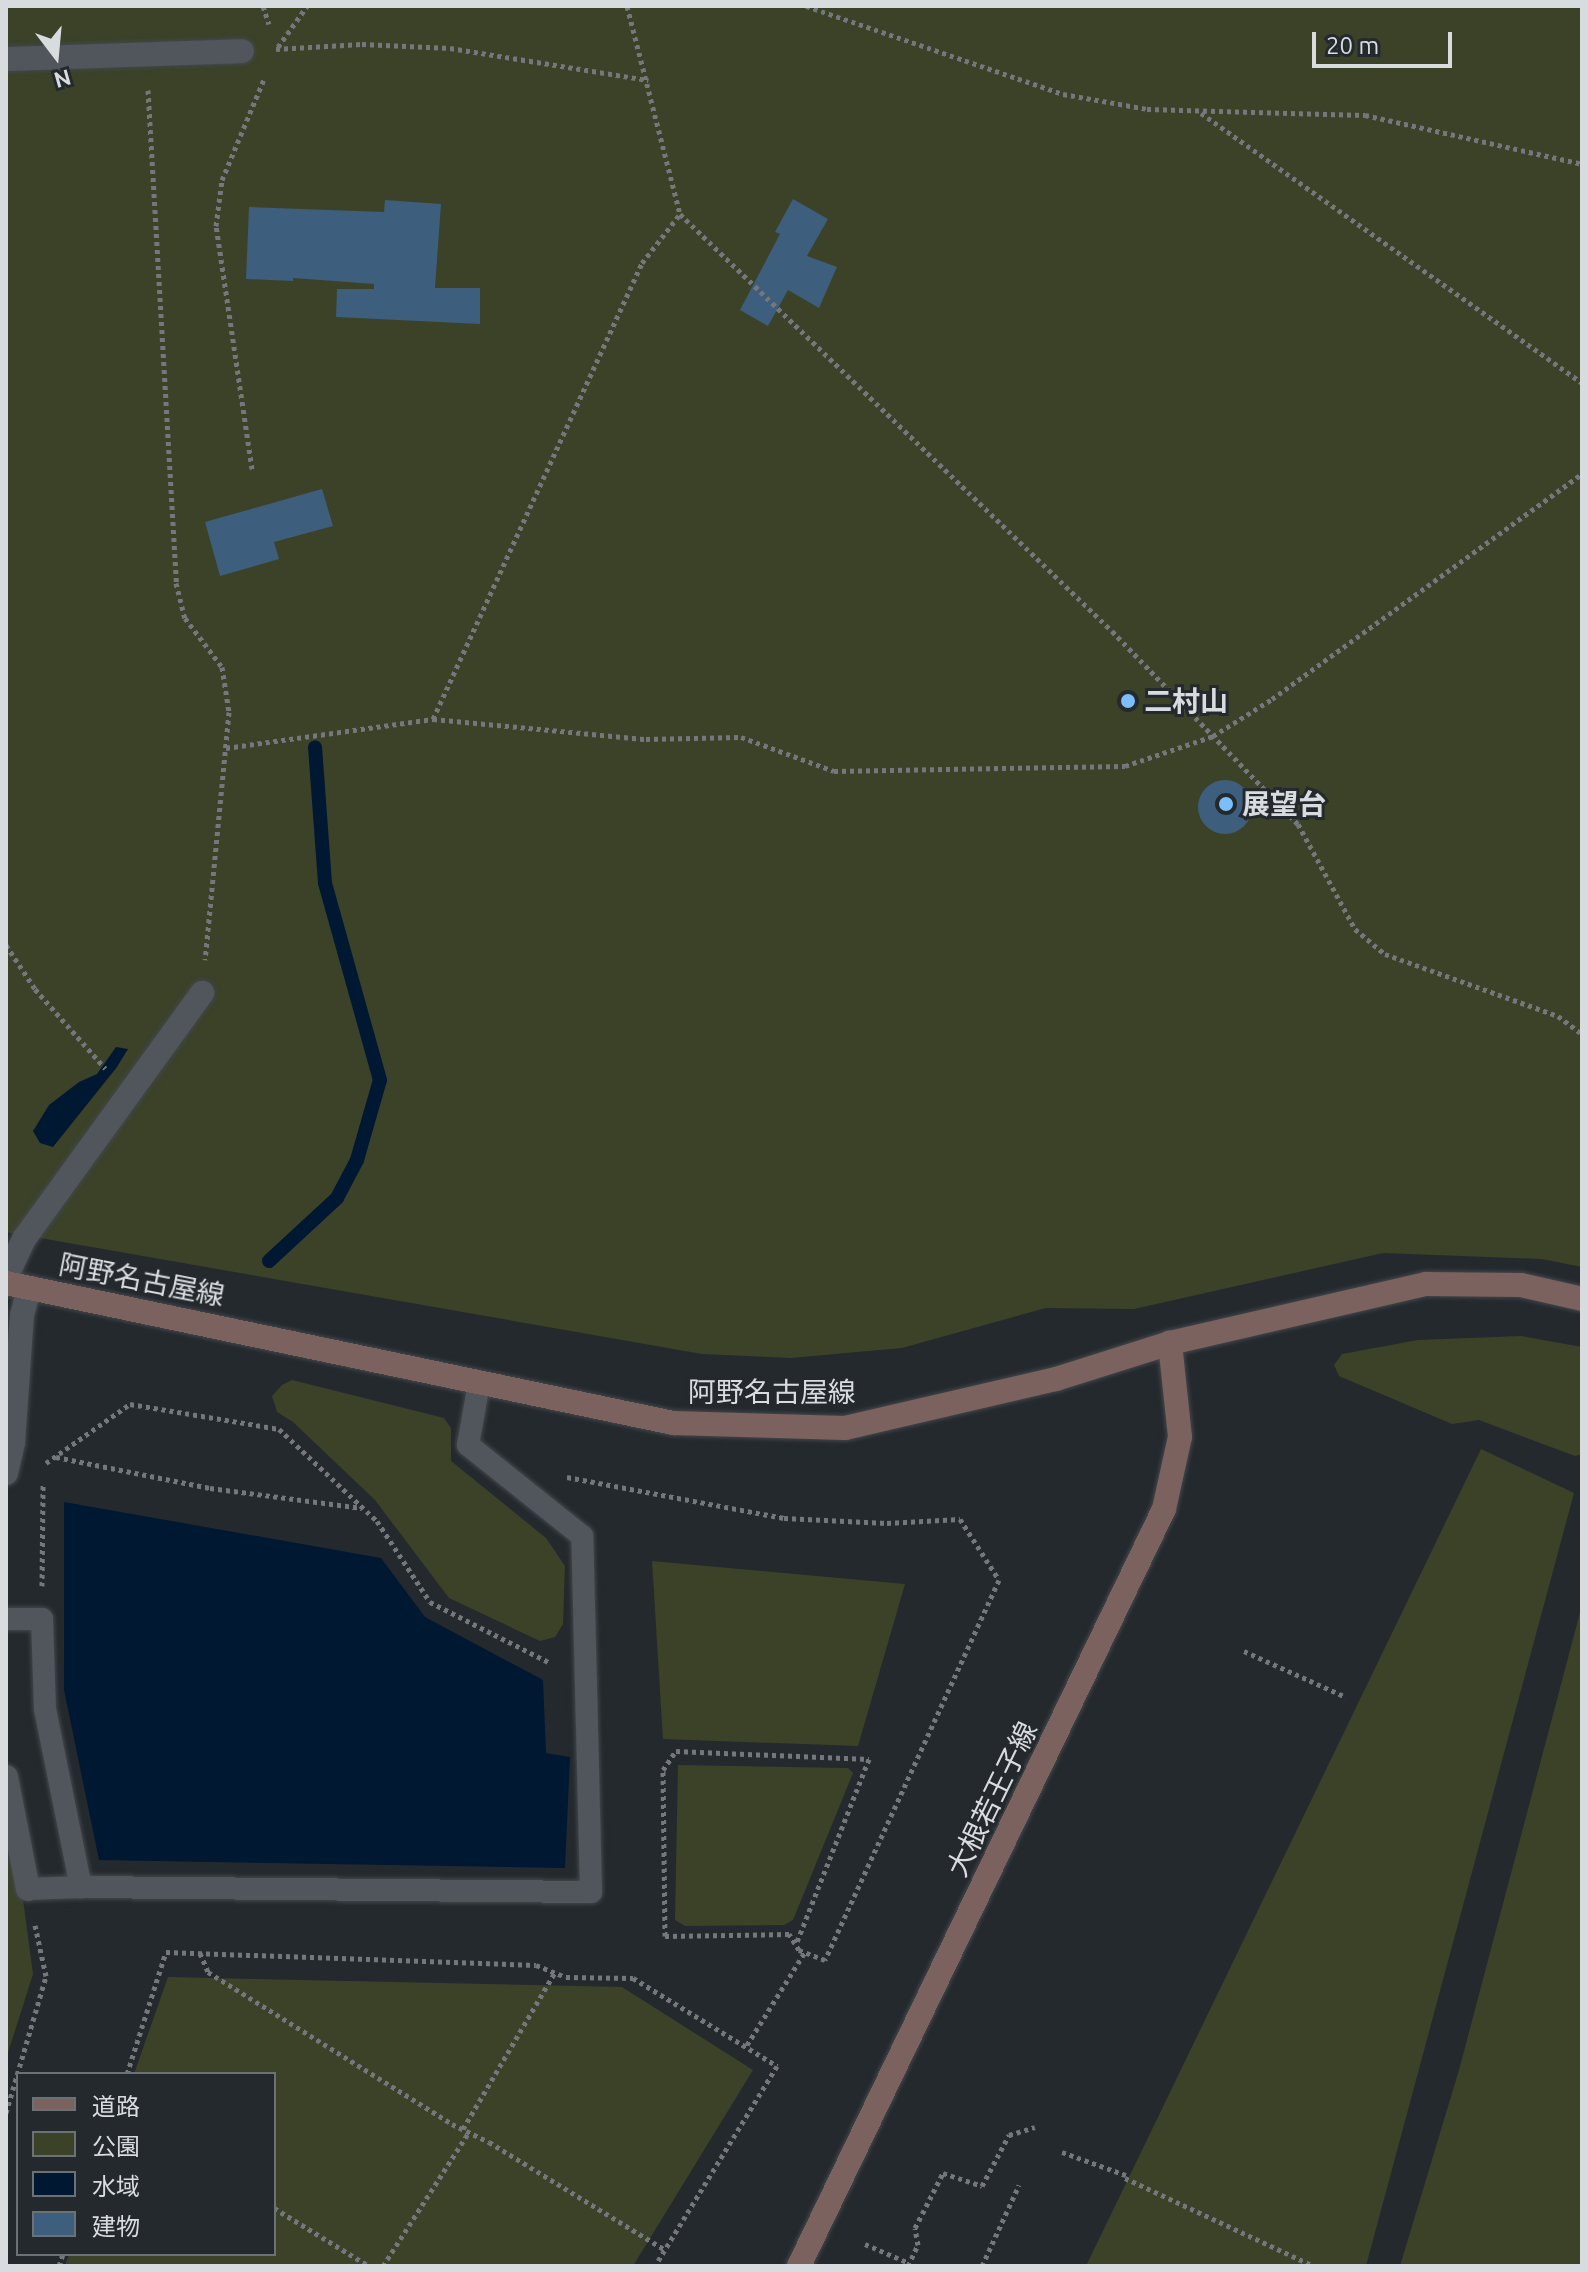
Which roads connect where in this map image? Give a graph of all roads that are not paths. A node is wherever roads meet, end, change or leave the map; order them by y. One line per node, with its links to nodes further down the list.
1 (242, 51): 2 (street)
2 (6, 59)
3 (202, 993): 4 (street)
4 (14, 1282): 7 (main road, 阿野名古屋線); 8 (street)
5 (1582, 1299): 6 (main road, 阿野名古屋線)
6 (1170, 1343): 7 (main road, 阿野名古屋線); 13 (main road, 大根若王子線)
7 (479, 1383): 11 (lane)
8 (6, 1473)
9 (6, 1619): 11 (lane)
10 (6, 1777): 12 (street)
11 (81, 1887): 12 (lane)
12 (28, 1889)
13 (799, 2266)

